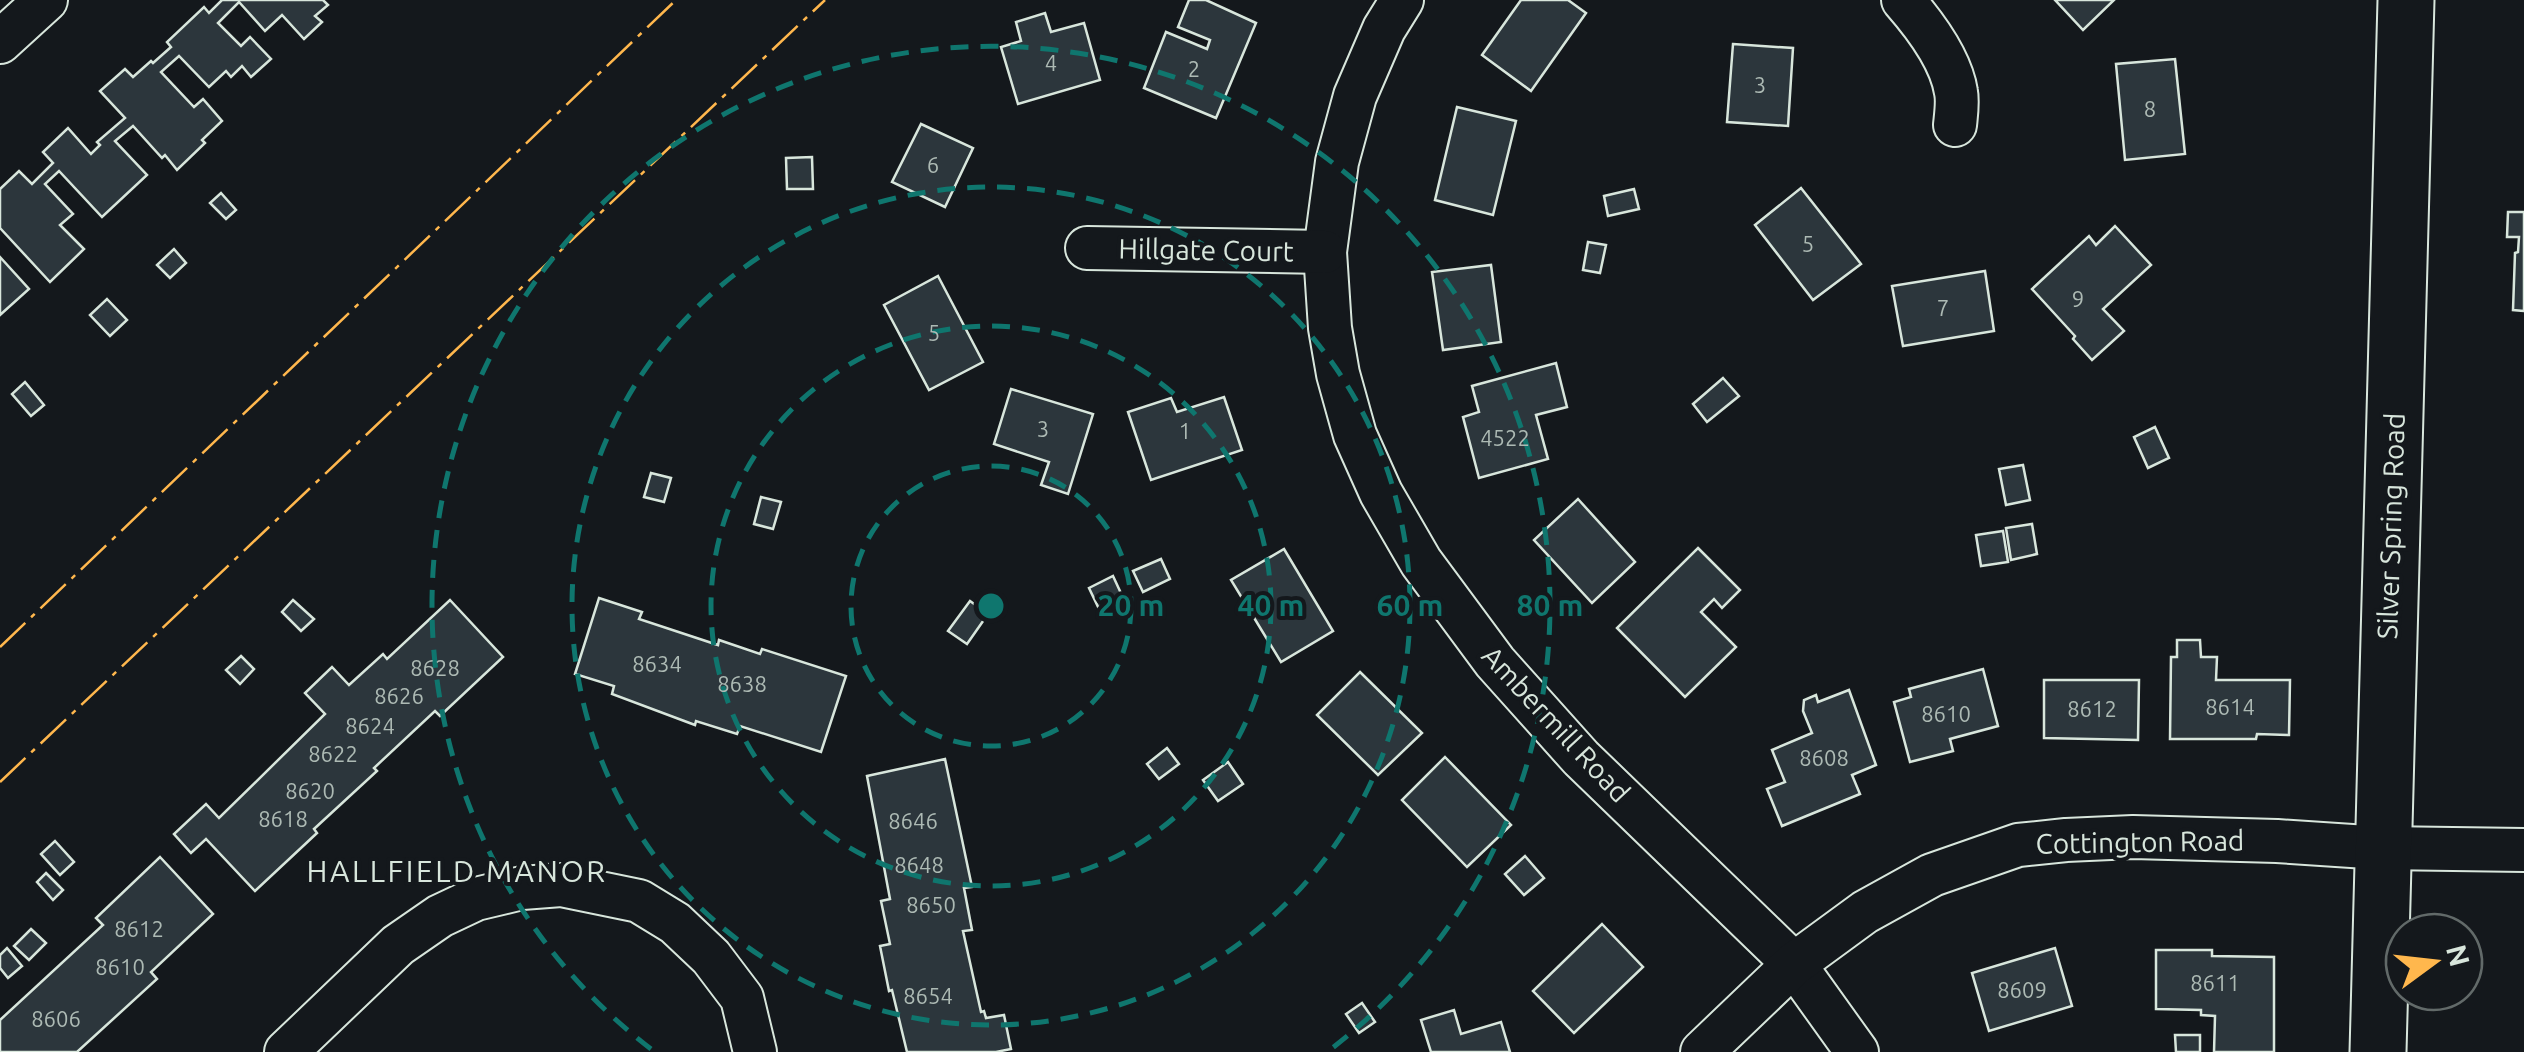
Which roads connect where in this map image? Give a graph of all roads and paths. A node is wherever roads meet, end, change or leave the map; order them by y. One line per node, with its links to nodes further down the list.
1 (46, 0): 5 (street)
2 (1402, 0): 8 (street, Ambermill Road)
3 (1903, 0): 6 (street)
4 (2406, 0): 9 (main road, Silver Spring Road)
5 (0, 42)
6 (1955, 125)
7 (1087, 248): 8 (street, Hillgate Court)
8 (1325, 252): 11 (street, Ambermill Road)
9 (2382, 848): 10 (street, Cottington Road); 11 (street, Cottington Road); 16 (main road, Silver Spring Road)
10 (2524, 850)
11 (1794, 964): 14 (street, Cottington Road); 15 (street, Ambermill Road)
12 (286, 1052): 13 (street)
13 (755, 1052)
14 (1702, 1052)
15 (1857, 1052)
16 (2378, 1052)

